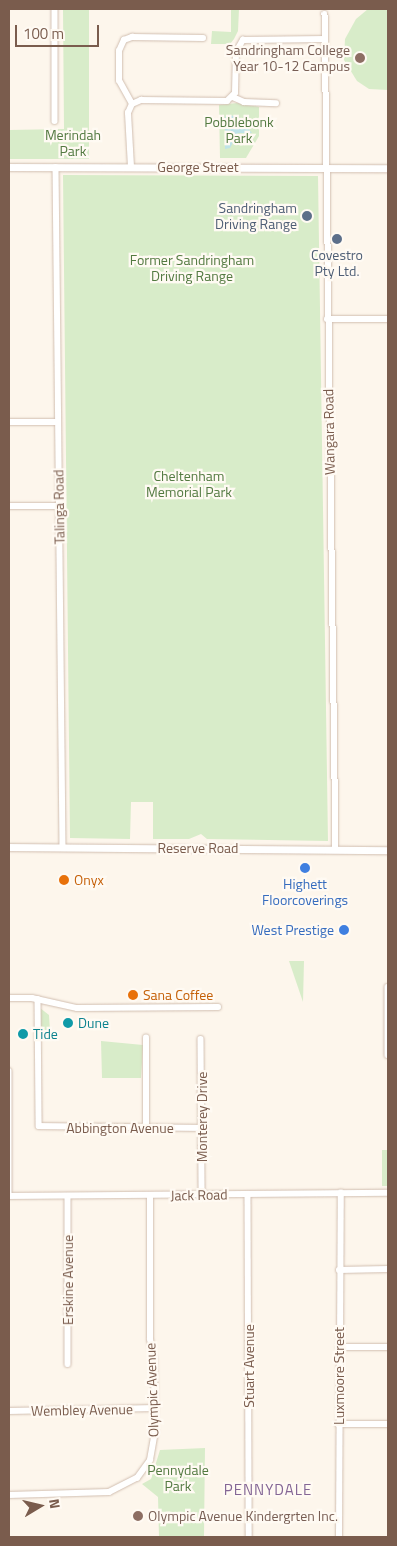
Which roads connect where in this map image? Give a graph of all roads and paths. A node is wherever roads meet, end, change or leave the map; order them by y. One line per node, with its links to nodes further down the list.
1 (55, 9): 8 (street)
2 (325, 14): 4 (street, Wangara Road)
3 (203, 38): 7 (street)
4 (325, 39): 5 (street); 12 (street, Wangara Road)
5 (233, 97): 6 (street); 7 (street)
6 (276, 103)
7 (132, 104): 11 (street)
8 (55, 121)
9 (9, 167): 10 (street, George Street)
10 (56, 167): 11 (street, George Street); 17 (street, Talinga Road)
11 (131, 167): 12 (street, George Street)
12 (325, 168): 13 (street, George Street); 14 (street, Wangara Road)
13 (388, 168)
14 (327, 319): 15 (street); 22 (street, Wangara Road)
15 (388, 319)
16 (9, 422): 17 (street)
17 (58, 422): 19 (street, Talinga Road)
18 (9, 506): 19 (street)
19 (59, 506): 21 (street, Talinga Road)
20 (9, 847): 21 (street, Reserve Road)
21 (63, 847): 22 (street, Reserve Road)
22 (336, 850): 23 (street, Reserve Road)
23 (388, 850)
24 (387, 989): 30 (street)
25 (9, 998): 26 (street)
26 (38, 999): 27 (street); 32 (street, Abbington Avenue)
27 (218, 1007)
28 (146, 1038): 32 (street)
29 (201, 1039): 33 (street, Monterey Drive)
30 (388, 1055)
31 (9, 1072): 37 (street)
32 (146, 1128): 33 (street, Abbington Avenue)
33 (202, 1128): 40 (street, Monterey Drive)
34 (339, 1193): 35 (street, Jack Road); 36 (street, Jack Road); 41 (street, Luxmoore Street)
35 (388, 1193)
36 (248, 1195): 40 (street, Jack Road); 51 (street, Stuart Avenue)
37 (9, 1196): 38 (street, Jack Road)
38 (68, 1196): 39 (street, Jack Road); 45 (street, Erskine Avenue)
39 (150, 1196): 40 (street, Jack Road); 46 (street, Olympic Avenue)
40 (202, 1196)
41 (339, 1270): 42 (street); 43 (street, Luxmoore Street)
42 (388, 1270)
43 (339, 1347): 44 (street); 48 (street, Luxmoore Street)
44 (388, 1347)
45 (68, 1364)
46 (155, 1408): 47 (street, Wembley Avenue); 50 (street, Olympic Avenue)
47 (9, 1411)
48 (338, 1424): 49 (street); 52 (street, Luxmoore Street)
49 (388, 1424)
50 (9, 1496)
51 (249, 1537)
52 (339, 1537)

